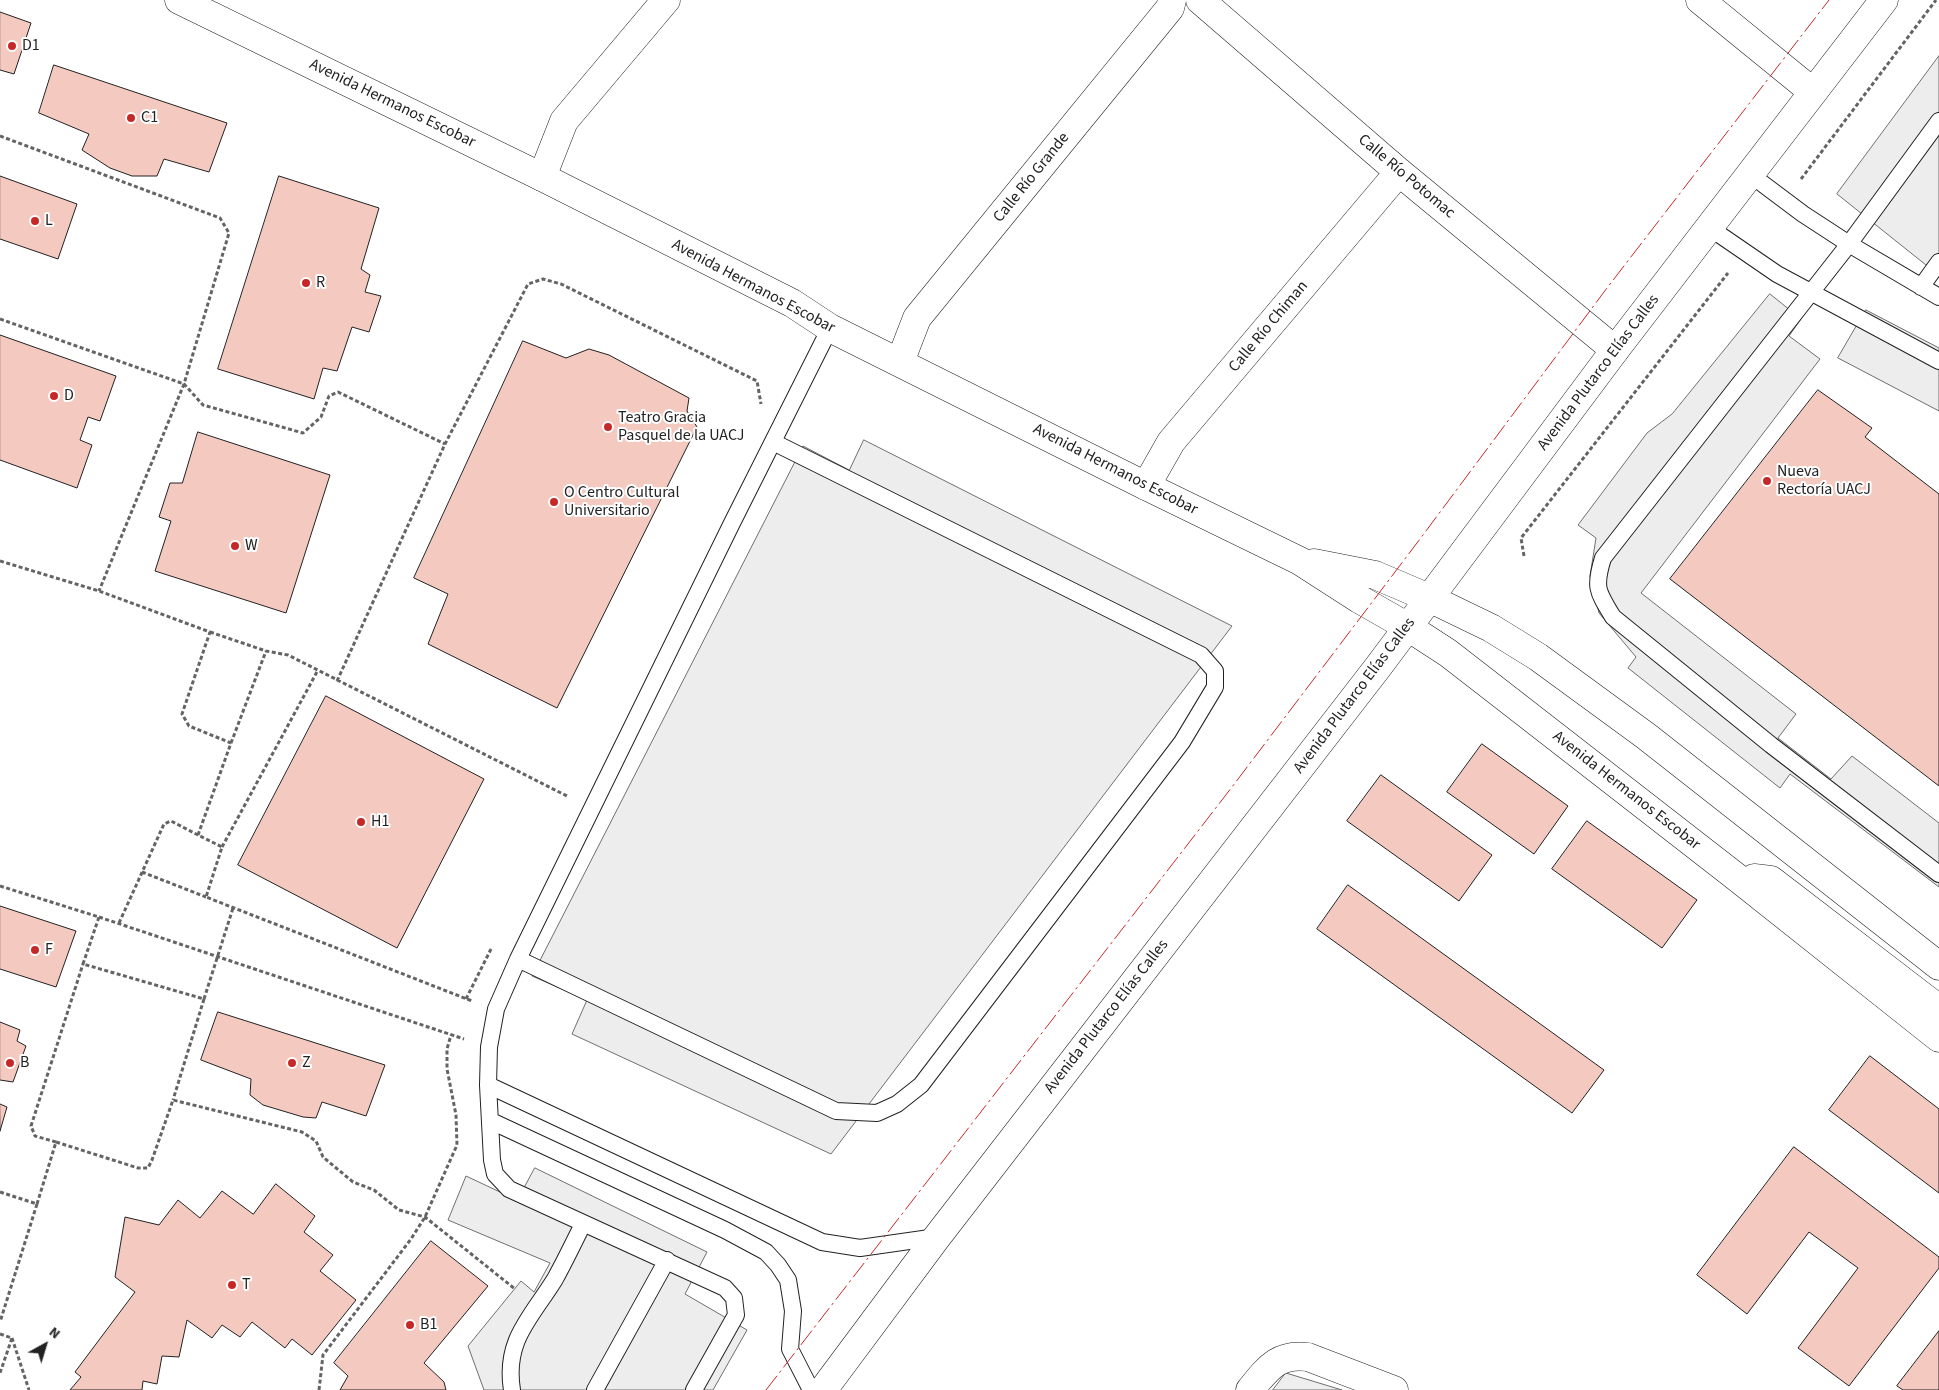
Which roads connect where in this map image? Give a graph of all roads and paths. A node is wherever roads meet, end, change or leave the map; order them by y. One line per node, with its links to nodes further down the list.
1 (180, 0): 13 (main road, Avenida Hermanos Escobar)
2 (1172, 0): 26 (main road, Calle Río Grande)
3 (1200, 0): 11 (main road, Calle Río Potomac)
4 (1700, 0): 8 (main road)
5 (1884, 0): 8 (main road, Avenida Plutarco Elías Calles)
6 (1936, 0): 14 (path)
7 (661, 2): 13 (main road)
8 (1814, 92): 12 (main road, Avenida Plutarco Elías Calles)
9 (1939, 121): 16 (lane)
10 (0, 136): 28 (path)
11 (1399, 172): 24 (main road, Calle Río Potomac); 31 (main road, Calle Río Chiman)
12 (1751, 175): 14 (lane); 15 (main road, Avenida Plutarco Elías Calles)
13 (542, 177): 23 (main road, Avenida Hermanos Escobar)
14 (1786, 200): 16 (lane)
15 (1710, 228): 17 (lane); 24 (main road, Avenida Plutarco Elías Calles)
16 (1849, 244): 19 (lane); 20 (lane)
17 (1744, 253): 20 (lane); 32 (path)
18 (1939, 262): 19 (lane)
19 (1920, 287): 21 (lane)
20 (1811, 294): 25 (lane); 47 (lane)
21 (1939, 297)
22 (0, 319): 28 (path)
23 (830, 328): 26 (main road, Avenida Hermanos Escobar); 29 (lane)
24 (1615, 350): 36 (main road, Avenida Plutarco Elías Calles)
25 (1939, 361)
26 (900, 362): 31 (main road, Avenida Hermanos Escobar)
27 (757, 381): 30 (path)
28 (184, 384): 30 (path); 35 (path)
29 (773, 442): 55 (lane); 55 (lane)
30 (444, 444): 41 (path)
31 (1146, 486): 33 (main road, Avenida Hermanos Escobar)
32 (1524, 556)
33 (1300, 560): 36 (main road, Avenida Hermanos Escobar); 37 (main road, Avenida Hermanos Escobar)
34 (0, 561): 35 (path)
35 (99, 591): 38 (path)
36 (1429, 598): 37 (main road, Avenida Plutarco Elías Calles); 57 (main road, Avenida Hermanos Escobar)
37 (1408, 627): 48 (main road, Avenida Hermanos Escobar); 72 (main road, Avenida Plutarco Elías Calles)
38 (210, 632): 39 (path); 42 (path)
39 (266, 651): 40 (path); 42 (path)
40 (318, 670): 41 (path); 45 (path)
41 (337, 681): 43 (path)
42 (231, 744): 44 (path)
43 (567, 796)
44 (198, 835): 45 (path); 46 (path)
45 (222, 847): 50 (path)
46 (142, 872): 50 (path); 53 (path)
47 (1939, 874)
48 (1735, 876): 60 (main road); 62 (main road, Avenida Hermanos Escobar)
49 (0, 886): 52 (path)
50 (206, 897): 51 (path)
51 (233, 908): 54 (path); 59 (path)
52 (99, 917): 53 (path); 56 (path)
53 (119, 923): 54 (path)
54 (218, 957): 58 (path); 61 (path)
55 (518, 959): 59 (lane)
56 (83, 964): 58 (path); 67 (path)
57 (1939, 966)
58 (204, 999): 65 (path)
59 (496, 1009): 63 (lane)
60 (1939, 1009)
61 (452, 1035): 63 (path); 70 (path)
62 (1939, 1038)
63 (489, 1048): 64 (lane)
64 (488, 1085): 66 (lane); 72 (lane)
65 (173, 1100): 67 (path); 70 (path)
66 (491, 1121): 71 (lane); 84 (lane)
67 (56, 1142): 69 (path)
68 (0, 1192): 69 (path)
69 (37, 1204): 75 (path)
70 (425, 1217): 74 (path); 80 (path)
71 (583, 1224): 73 (lane); 74 (lane)
72 (937, 1237): 85 (main road, Avenida Plutarco Elías Calles)
73 (667, 1260): 82 (lane); 83 (lane)
74 (536, 1306): 81 (lane)
75 (0, 1322)
76 (0, 1334): 77 (path)
77 (12, 1338): 78 (path); 79 (path)
78 (0, 1373)
79 (29, 1390)
80 (319, 1390)
81 (512, 1390)
82 (595, 1390)
83 (694, 1390)
84 (811, 1390)
85 (822, 1390)
86 (1250, 1390): 87 (main road)
87 (1394, 1390)

